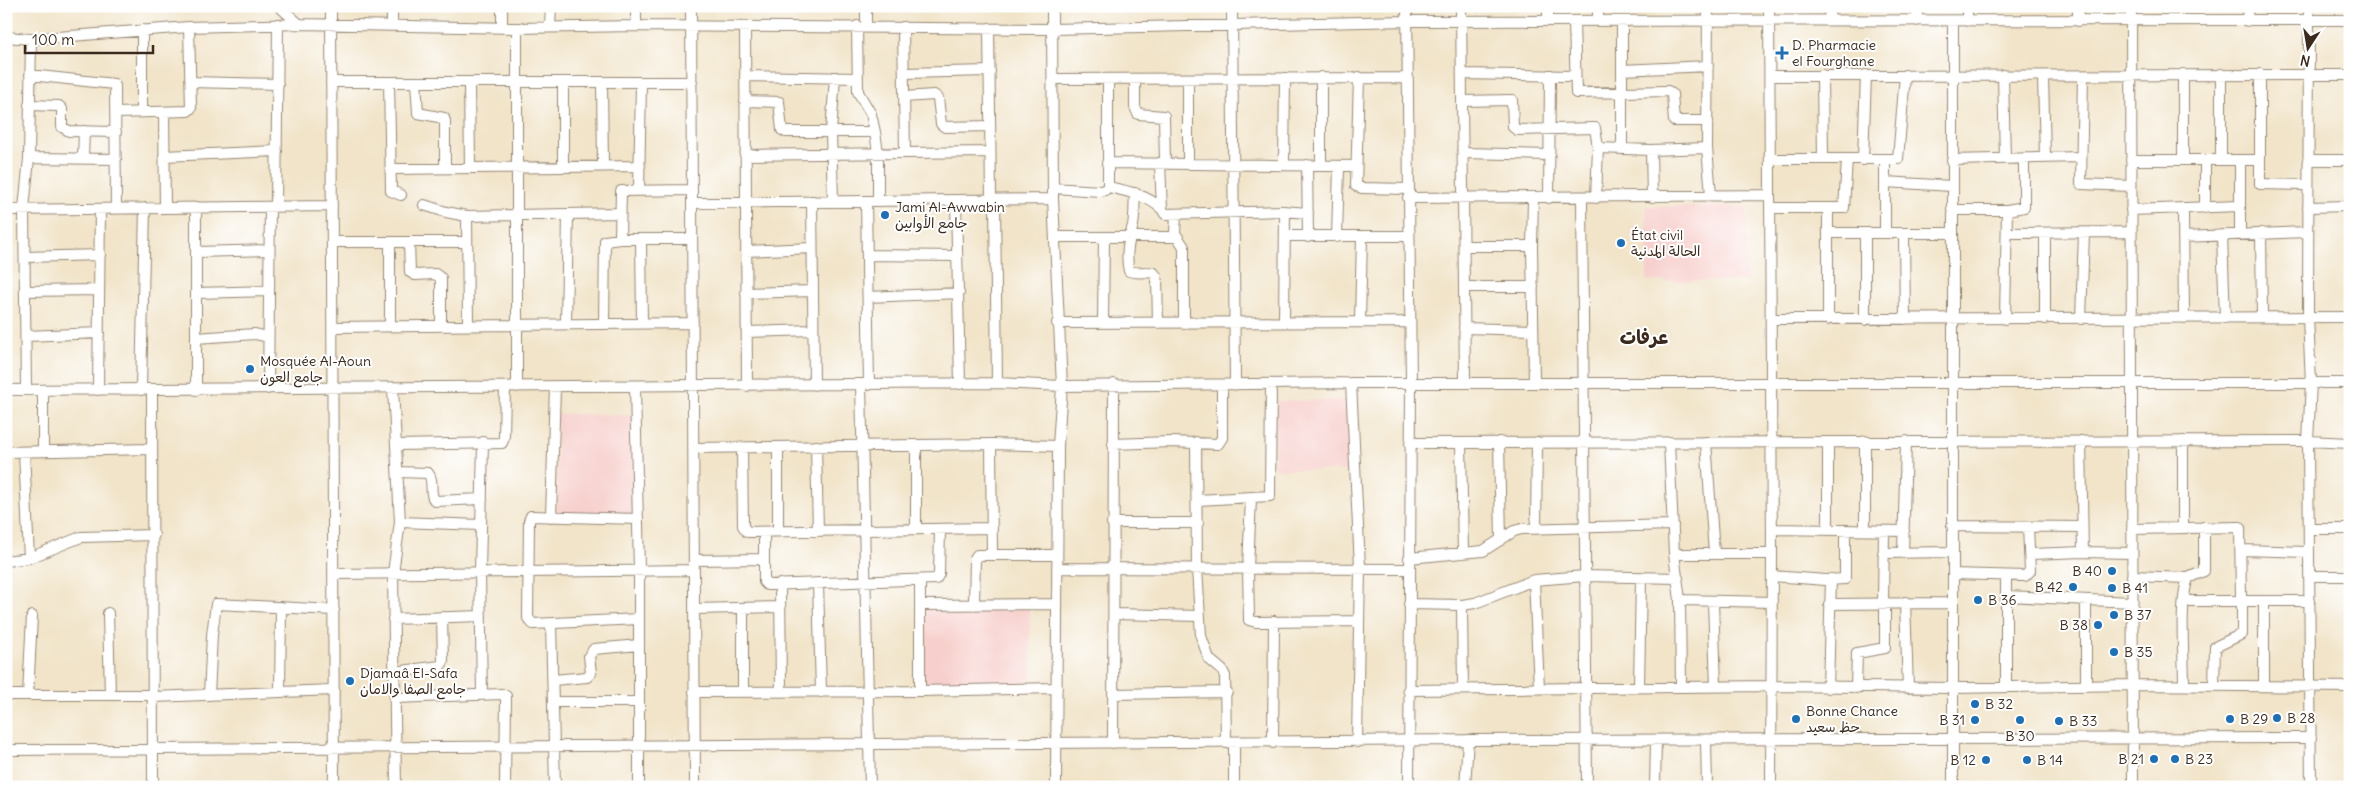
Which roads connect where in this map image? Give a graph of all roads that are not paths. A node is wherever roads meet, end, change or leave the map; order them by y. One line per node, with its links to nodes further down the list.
1 (279, 6): 42 (street)
2 (331, 6): 43 (street)
3 (392, 6): 44 (street)
4 (502, 6): 53 (street)
5 (550, 6): 50 (street)
6 (636, 6): 45 (street)
7 (691, 6): 46 (street)
8 (866, 6): 47 (street)
9 (1052, 6): 56 (street)
10 (1232, 6): 48 (street)
11 (1407, 6): 40 (street)
12 (1462, 6): 27 (street)
13 (1548, 6): 28 (street)
14 (1598, 6): 30 (street)
15 (1708, 6): 32 (street)
16 (1769, 6): 33 (street)
17 (1830, 6): 24 (street)
18 (1917, 6): 34 (street)
19 (1966, 6): 36 (street)
20 (2078, 6): 37 (street)
21 (2131, 6): 38 (street)
22 (2248, 6): 39 (street)
23 (2309, 6): 25 (street)
24 (1830, 20): 33 (street); 34 (street)
25 (2309, 20): 26 (street); 39 (street); 68 (street)
26 (2350, 20)
27 (1462, 21): 28 (street); 40 (street); 64 (street)
28 (1548, 21): 29 (street)
29 (1574, 21): 30 (street); 78 (street)
30 (1598, 21): 31 (street)
31 (1622, 21): 32 (street); 61 (street)
32 (1707, 21): 33 (street); 60 (street)
33 (1769, 21): 79 (street)
34 (1916, 21): 35 (street)
35 (1952, 21): 36 (street); 74 (street)
36 (1966, 21): 37 (street)
37 (2078, 21): 38 (street)
38 (2131, 21): 39 (street); 76 (street)
39 (2248, 21)
40 (1408, 22): 48 (street); 90 (street)
41 (278, 24): 42 (street); 49 (street); 104 (street)
42 (299, 24): 43 (street)
43 (330, 26): 44 (street); 95 (street)
44 (392, 26): 53 (street)
45 (636, 26): 46 (street); 50 (street)
46 (691, 26): 51 (street); 99 (street)
47 (862, 26): 51 (street); 52 (street); 85 (street)
48 (1233, 26): 56 (street); 87 (street)
49 (190, 27): 57 (street); 94 (street)
50 (550, 27): 54 (street)
51 (745, 27): 77 (street)
52 (904, 27): 55 (street); 63 (street)
53 (502, 28): 54 (street)
54 (517, 28): 101 (street)
55 (989, 28): 56 (street); 62 (street)
56 (1052, 29): 91 (street)
57 (142, 30): 59 (street); 110 (street)
58 (6, 38): 59 (street)
59 (30, 39): 70 (street)
60 (1708, 66): 61 (street); 113 (street)
61 (1622, 70): 105 (street)
62 (990, 71): 63 (street); 114 (street)
63 (904, 73): 106 (street)
64 (1462, 74): 71 (street); 108 (street)
65 (2183, 74): 66 (street); 76 (street); 147 (street)
66 (2222, 74): 67 (street); 149 (street)
67 (2260, 74): 68 (street); 151 (street)
68 (2310, 74): 69 (street); 152 (street)
69 (2350, 74)
70 (30, 75): 109 (street); 112 (street)
71 (1550, 75): 78 (street); 115 (street)
72 (1866, 75): 73 (street); 80 (street); 143 (street)
73 (1905, 75): 74 (street); 144 (street)
74 (1953, 75): 75 (street); 145 (street)
75 (2003, 75): 81 (street); 140 (street)
76 (2132, 75): 82 (street); 146 (street)
77 (745, 76): 83 (street); 107 (street)
78 (1574, 76): 105 (street)
79 (1770, 76): 80 (street); 138 (street)
80 (1822, 76): 139 (street)
81 (2043, 76): 82 (street); 137 (street)
82 (2083, 76): 133 (street)
83 (835, 77): 85 (street); 118 (street)
84 (1359, 77): 89 (street); 90 (street); 165 (street)
85 (857, 78): 119 (street)
86 (1188, 78): 87 (street); 92 (street); 156 (street)
87 (1232, 78): 88 (street); 157 (street)
88 (1285, 78): 89 (street); 158 (street)
89 (1320, 78): 160 (street)
90 (1407, 78): 179 (street)
91 (1053, 79): 93 (street); 175 (street)
92 (1135, 79): 93 (street); 155 (street)
93 (1108, 80): 154 (street)
94 (191, 82): 104 (street); 111 (street)
95 (331, 82): 96 (street); 199 (street)
96 (389, 82): 97 (street); 169 (street)
97 (416, 82): 100 (street); 167 (street)
98 (641, 82): 99 (street); 103 (street); 163 (street)
99 (692, 82): 177 (street)
100 (469, 83): 101 (street); 168 (street)
101 (517, 83): 102 (street); 166 (street)
102 (564, 83): 103 (street); 161 (street)
103 (602, 83): 162 (street)
104 (278, 84): 124 (street)
105 (1622, 92): 113 (street); 122 (street)
106 (904, 97): 114 (street); 127 (street)
107 (745, 101): 118 (street); 130 (street)
108 (1462, 101): 115 (street); 128 (street)
109 (29, 105): 116 (street); 134 (street)
110 (142, 112): 111 (street); 112 (street)
111 (164, 112): 132 (street)
112 (116, 113): 117 (street)
113 (1708, 120): 121 (street)
114 (990, 126): 125 (street)
115 (1550, 129): 120 (street); 131 (street)
116 (84, 131): 117 (street); 135 (street)
117 (116, 132): 136 (street)
118 (831, 132): 119 (street); 129 (street)
119 (875, 132): 126 (street)
120 (1598, 148): 122 (street); 188 (street)
121 (1708, 148): 123 (street); 181 (street)
122 (1622, 149): 123 (street)
123 (1651, 150): 184 (street)
124 (277, 151): 132 (street); 203 (street)
125 (990, 152): 127 (street); 190 (street)
126 (878, 153): 127 (street); 129 (street); 194 (street)
127 (905, 153)
128 (1463, 153): 131 (street); 183 (street)
129 (832, 154): 130 (street); 192 (street)
130 (745, 155): 196 (street)
131 (1550, 155): 186 (street)
132 (164, 156): 205 (street)
133 (2081, 157): 137 (street); 173 (street)
134 (29, 158): 135 (street); 210 (street)
135 (82, 158): 136 (street)
136 (116, 158): 212 (street)
137 (2045, 158): 141 (street)
138 (1770, 159): 139 (street); 182 (street)
139 (1823, 159): 142 (street)
140 (2005, 159): 141 (street); 145 (street)
141 (2024, 159): 217 (street)
142 (1847, 160): 143 (street); 207 (street)
143 (1863, 160): 144 (street)
144 (1884, 160): 170 (street)
145 (1952, 160): 172 (street)
146 (2131, 160): 147 (street); 173 (street)
147 (2183, 160): 148 (street)
148 (2205, 160): 149 (street); 208 (street)
149 (2221, 160): 150 (street)
150 (2240, 160): 151 (street); 200 (street)
151 (2259, 160): 171 (street)
152 (2308, 160): 153 (street); 171 (street)
153 (2350, 160)
154 (1107, 163): 155 (street); 174 (street)
155 (1162, 164): 156 (street); 213 (street)
156 (1188, 164): 157 (street)
157 (1233, 164): 158 (street); 221 (street)
158 (1284, 164): 159 (street)
159 (1306, 165): 160 (street); 222 (street)
160 (1322, 165): 164 (street)
161 (563, 166): 162 (street); 166 (street)
162 (603, 166): 163 (street)
163 (640, 166): 176 (street)
164 (1339, 166): 165 (street); 245 (street)
165 (1356, 166): 179 (street)
166 (517, 167): 168 (street); 223 (street)
167 (445, 168): 168 (street); 169 (street)
168 (470, 168)
169 (391, 169): 180 (street)
170 (1885, 182): 172 (street); 231 (street)
171 (2308, 185): 209 (street)
172 (1952, 186): 216 (street)
173 (2131, 186): 218 (street)
174 (1108, 187): 175 (street); 178 (street)
175 (1053, 188): 189 (street)
176 (639, 190): 177 (street); 220 (street)
177 (692, 190): 197 (street)
178 (1135, 193): 213 (street); 249 (street)
179 (1408, 193): 183 (street); 241 (street)
180 (401, 194)
181 (1711, 196): 182 (street); 184 (street)
182 (1770, 196): 206 (street)
183 (1464, 197): 185 (street); 257 (street)
184 (1652, 197): 188 (street)
185 (1533, 198): 186 (street); 258 (street)
186 (1549, 198): 187 (street)
187 (1582, 198): 188 (street); 319 (street)
188 (1596, 198)
189 (1053, 199): 190 (street); 242 (street)
190 (993, 200): 195 (street); 324 (street)
191 (812, 201): 192 (street); 196 (street); 259 (street)
192 (833, 201): 193 (street)
193 (866, 201): 194 (street); 264 (street)
194 (878, 201): 195 (street)
195 (956, 201): 265 (street)
196 (746, 202): 197 (street); 261 (street)
197 (692, 203): 252 (street)
198 (424, 205): 226 (street)
199 (332, 206): 203 (street); 253 (street)
200 (2240, 206): 208 (street); 238 (street)
201 (2350, 206): 209 (street)
202 (196, 207): 203 (street); 205 (street); 262 (street)
203 (273, 207): 260 (street)
204 (145, 208): 205 (street); 212 (street); 348 (street)
205 (165, 208)
206 (1771, 208): 207 (street); 282 (street)
207 (1828, 208): 229 (street)
208 (2206, 208): 214 (street)
209 (2308, 208): 228 (street)
210 (24, 209): 211 (street); 215 (street); 266 (street)
211 (100, 209): 212 (street); 263 (street)
212 (116, 209)
213 (1162, 209): 225 (street)
214 (2183, 209): 218 (street); 247 (street)
215 (6, 210)
216 (1952, 210): 217 (street); 232 (street)
217 (2007, 210): 233 (street)
218 (2131, 210): 227 (street)
219 (1285, 212): 221 (street); 222 (street); 240 (street)
220 (620, 213): 224 (street); 250 (street)
221 (1233, 213): 225 (street); 302 (street)
222 (1308, 213): 244 (street)
223 (517, 214): 224 (street); 226 (street); 305 (street)
224 (568, 214): 298 (street)
225 (1176, 214): 243 (street)
226 (467, 216): 256 (street)
227 (2131, 232): 235 (street); 287 (street)
228 (2308, 232): 236 (street); 278 (street)
229 (1828, 233): 230 (street); 288 (street)
230 (1865, 233): 231 (street); 289 (street)
231 (1885, 233): 237 (street)
232 (1952, 233): 237 (street); 283 (street)
233 (2008, 233): 234 (street); 284 (street)
234 (2044, 233): 235 (street); 285 (street)
235 (2084, 233): 286 (street)
236 (2261, 233): 238 (street); 277 (street)
237 (1904, 234): 290 (street)
238 (2240, 234): 239 (street)
239 (2222, 235): 247 (street); 280 (street)
240 (1285, 236): 244 (street); 291 (street)
241 (1409, 236): 246 (street); 293 (street)
242 (1055, 237): 248 (street); 296 (street)
243 (1176, 237): 249 (street); 301 (street)
244 (1308, 237): 245 (street)
245 (1337, 237): 246 (street)
246 (1362, 237): 292 (street)
247 (2183, 237): 279 (street)
248 (1104, 238): 249 (street); 297 (street)
249 (1128, 238): 300 (street)
250 (620, 239): 251 (street); 299 (street)
251 (641, 239): 252 (street); 294 (street)
252 (692, 239): 295 (street)
253 (332, 242): 254 (street); 307 (street)
254 (390, 242): 255 (street); 306 (street)
255 (409, 242): 256 (street); 303 (street)
256 (467, 242): 304 (street)
257 (1464, 246): 258 (street); 267 (street)
258 (1532, 246): 268 (street)
259 (812, 248): 261 (street); 272 (street)
260 (269, 250): 262 (street); 271 (street)
261 (746, 251): 274 (street)
262 (196, 252): 273 (street)
263 (100, 255): 266 (street); 269 (street)
264 (868, 255): 265 (street); 276 (street)
265 (957, 256): 275 (street)
266 (25, 257): 270 (street)
267 (1465, 287): 268 (street); 308 (street)
268 (1533, 288): 310 (street)
269 (99, 290): 270 (street); 312 (street)
270 (25, 291): 313 (street)
271 (268, 291): 273 (street); 314 (street)
272 (813, 291): 274 (street); 309 (street)
273 (196, 293): 315 (street)
274 (746, 293): 311 (street)
275 (959, 293): 276 (street); 327 (street)
276 (868, 297): 331 (street)
277 (2262, 317): 278 (street); 280 (street)
278 (2308, 317): 281 (street); 326 (street)
279 (2184, 318): 280 (street); 287 (street)
280 (2225, 318)
281 (2350, 318)
282 (1771, 319): 288 (street); 320 (street)
283 (1952, 319): 284 (street); 290 (street); 321 (street)
284 (2005, 319): 285 (street)
285 (2045, 319): 286 (street)
286 (2081, 319): 287 (street)
287 (2131, 319): 322 (street)
288 (1828, 320): 289 (street)
289 (1865, 320): 290 (street)
290 (1905, 320)
291 (1284, 322): 292 (street); 302 (street)
292 (1360, 322): 293 (street)
293 (1410, 322): 325 (street)
294 (642, 323): 295 (street); 299 (street)
295 (693, 323): 334 (street)
296 (1057, 323): 297 (street); 336 (street)
297 (1103, 323): 300 (street)
298 (566, 324): 299 (street); 305 (street)
299 (604, 324)
300 (1158, 324): 301 (street)
301 (1184, 324): 302 (street)
302 (1234, 324): 332 (street)
303 (441, 325): 304 (street); 306 (street)
304 (468, 325): 305 (street)
305 (517, 325): 339 (street)
306 (390, 326): 307 (street)
307 (333, 327): 343 (street)
308 (1464, 328): 310 (street); 317 (street)
309 (813, 330): 311 (street); 330 (street)
310 (1532, 330): 318 (street)
311 (747, 332): 335 (street)
312 (99, 333): 313 (street); 347 (street)
313 (26, 336): 345 (street)
314 (268, 337): 315 (street); 342 (street)
315 (196, 338): 350 (street)
316 (1352, 382): 325 (street); 329 (street); 439 (street)
317 (1465, 382): 318 (street); 325 (street)
318 (1534, 382): 319 (street)
319 (1583, 382): 320 (street); 362 (street)
320 (1772, 382): 321 (street); 365 (street)
321 (1952, 382): 322 (street); 353 (street)
322 (2133, 382): 326 (street); 367 (street)
323 (2350, 382): 326 (street)
324 (997, 383): 327 (street); 336 (street)
325 (1411, 383): 368 (street)
326 (2310, 383): 356 (street)
327 (960, 384): 331 (street)
328 (1114, 384): 336 (street); 337 (street); 371 (street)
329 (1271, 384): 332 (street); 385 (street)
330 (814, 385): 331 (street); 335 (street)
331 (865, 385): 375 (street)
332 (1234, 385): 337 (street)
333 (634, 386): 334 (street); 340 (street); 389 (street)
334 (693, 386): 335 (street); 378 (street)
335 (747, 386)
336 (1062, 386): 376 (street)
337 (1222, 386): 358 (street)
338 (505, 387): 339 (street); 341 (street); 357 (street)
339 (517, 387): 340 (street)
340 (555, 387): 388 (street)
341 (393, 388): 343 (street); 372 (street)
342 (268, 389): 343 (street); 350 (street)
343 (333, 389): 449 (street)
344 (6, 390): 345 (street)
345 (26, 390): 346 (street)
346 (43, 390): 347 (street); 381 (street)
347 (98, 390): 348 (street)
348 (141, 390): 349 (street)
349 (152, 390): 350 (street); 380 (street)
350 (196, 390)
351 (1865, 441): 352 (street); 366 (street); 412 (street)
352 (1906, 441): 353 (street); 416 (street)
353 (1952, 441): 354 (street); 395 (street)
354 (2081, 441): 367 (street); 397 (street)
355 (2183, 441): 356 (street); 367 (street); 400 (street)
356 (2308, 441): 369 (street); 406 (street)
357 (482, 442): 372 (street); 386 (street)
358 (1196, 442): 371 (street); 387 (street)
359 (1461, 442): 360 (street); 368 (street); 424 (street)
360 (1499, 442): 361 (street); 419 (street)
361 (1538, 442): 362 (street); 402 (street)
362 (1584, 442): 363 (street); 403 (street)
363 (1669, 442): 364 (street); 394 (street)
364 (1706, 442): 365 (street); 425 (street)
365 (1772, 442): 366 (street); 404 (street)
366 (1828, 442): 410 (street)
367 (2132, 442): 405 (street)
368 (1410, 443): 435 (street)
369 (2350, 443)
370 (991, 444): 373 (street); 376 (street); 399 (street)
371 (1113, 444): 391 (street)
372 (397, 445): 384 (street)
373 (916, 445): 375 (street); 409 (street)
374 (816, 446): 375 (street); 377 (street); 414 (street)
375 (862, 446): 408 (street)
376 (1058, 446): 433 (street)
377 (778, 447): 379 (street); 413 (street)
378 (693, 448): 379 (street); 438 (street)
379 (742, 448): 417 (street)
380 (152, 449): 381 (street); 418 (street)
381 (43, 451): 383 (street)
382 (6, 452): 383 (street)
383 (24, 452): 434 (street)
384 (398, 472): 386 (street); 390 (street)
385 (1250, 498): 387 (street); 443 (street)
386 (482, 499): 393 (street)
387 (1198, 500): 392 (street)
388 (551, 516): 389 (street); 447 (street)
389 (638, 519): 445 (street)
390 (400, 522): 393 (street); 448 (street)
391 (1112, 523): 392 (street); 441 (street)
392 (1198, 523): 442 (street)
393 (481, 525): 446 (street)
394 (1673, 526): 403 (street); 429 (street)
395 (1952, 526): 396 (street); 421 (street)
396 (2028, 527): 397 (street); 431 (street)
397 (2082, 527): 422 (street)
398 (2204, 527): 400 (street); 420 (street); 459 (street)
399 (992, 528): 401 (street); 432 (street)
400 (2183, 528): 405 (street)
401 (940, 529): 409 (street); 461 (street)
402 (1536, 529): 403 (street); 419 (street)
403 (1584, 529): 451 (street)
404 (1772, 529): 410 (street); 430 (street)
405 (2132, 529): 428 (street)
406 (2309, 529): 407 (street); 423 (street)
407 (2350, 529)
408 (863, 530): 409 (street); 414 (street); 463 (street)
409 (916, 530)
410 (1828, 530): 411 (street)
411 (1845, 530): 412 (street); 460 (street)
412 (1865, 530): 415 (street)
413 (778, 531): 414 (street); 417 (street)
414 (818, 531)
415 (1884, 531): 416 (street); 426 (street)
416 (1904, 531): 427 (street)
417 (764, 532): 436 (street)
418 (154, 536): 434 (street); 540 (street)
419 (1501, 540): 424 (street)
420 (2241, 550): 423 (street); 470 (street)
421 (1952, 552): 427 (street); 450 (street)
422 (2083, 552): 428 (street); 431 (street)
423 (2309, 552): 455 (street)
424 (1463, 553): 435 (street)
425 (1714, 553): 429 (street); 430 (street)
426 (1883, 553): 427 (street); 475 (street)
427 (1903, 553)
428 (2132, 553): 454 (street)
429 (1674, 554): 458 (street)
430 (1772, 554): 452 (street)
431 (2031, 554): 453 (street)
432 (992, 555): 433 (street); 483 (street)
433 (1057, 555): 440 (street)
434 (29, 558): 437 (street)
435 (1409, 558): 444 (street)
436 (764, 559): 438 (street); 465 (street)
437 (6, 561)
438 (694, 565): 445 (street); 488 (street)
439 (1360, 567): 443 (street); 444 (street); 499 (street)
440 (1057, 568): 441 (street); 479 (street)
441 (1112, 568): 442 (street); 491 (street)
442 (1197, 568): 443 (street); 494 (street)
443 (1248, 568): 498 (street)
444 (1409, 569): 480 (street)
445 (639, 571): 447 (street); 497 (street)
446 (480, 572): 447 (street); 448 (street); 493 (street)
447 (530, 572): 500 (street)
448 (393, 573): 449 (street); 496 (street)
449 (334, 574): 489 (street)
450 (1953, 574): 453 (street); 478 (street)
451 (1585, 576): 457 (street); 462 (street); 517 (street)
452 (1772, 576): 460 (street); 474 (street)
453 (2006, 576): 466 (street)
454 (2132, 576): 459 (street); 477 (street)
455 (2309, 576): 456 (street); 472 (street)
456 (2350, 576)
457 (1641, 578): 458 (street); 513 (street)
458 (1678, 578): 467 (street)
459 (2188, 578): 469 (street)
460 (1831, 579): 481 (street)
461 (920, 580): 463 (street); 482 (street)
462 (1534, 580): 484 (street); 516 (street)
463 (865, 582): 464 (street); 526 (street)
464 (818, 583): 465 (street); 532 (street)
465 (780, 584): 486 (street)
466 (2006, 596): 468 (street); 514 (street)
467 (1680, 600): 473 (street); 507 (street)
468 (2086, 600): 477 (street); 510 (street)
469 (2184, 601): 470 (street); 505 (street)
470 (2242, 601): 471 (street); 506 (street)
471 (2264, 601): 472 (street); 511 (street)
472 (2310, 601): 512 (street)
473 (1713, 602): 474 (street); 508 (street)
474 (1772, 602): 509 (street)
475 (1884, 602): 476 (street); 481 (street); 519 (street)
476 (1905, 602): 478 (street); 520 (street)
477 (2132, 602): 504 (street)
478 (1953, 603): 521 (street)
479 (1056, 604): 483 (street); 515 (street)
480 (1409, 604): 484 (street); 525 (street)
481 (1829, 604): 518 (street)
482 (920, 605): 483 (street); 527 (street)
483 (974, 605)
484 (1462, 605): 523 (street)
485 (281, 607): 489 (street); 528 (street); 539 (street)
486 (780, 607): 487 (street); 531 (street)
487 (743, 608): 488 (street); 530 (street)
488 (694, 609): 529 (street)
489 (334, 610): 524 (street)
490 (108, 613): 538 (street)
491 (1114, 614): 494 (street); 535 (street)
492 (32, 616): 537 (street)
493 (481, 616): 495 (street); 534 (street)
494 (1200, 616): 533 (street)
495 (442, 617): 496 (street); 502 (street)
496 (393, 619): 502 (street)
497 (639, 619): 500 (street); 501 (street)
498 (1274, 621): 499 (street); 556 (street)
499 (1359, 621): 552 (street)
500 (551, 624): 503 (street)
501 (639, 645): 503 (street); 543 (street)
502 (394, 672): 541 (street)
503 (553, 680): 542 (street)
504 (2132, 685): 505 (street); 510 (street); 545 (street)
505 (2184, 685): 506 (street)
506 (2214, 685): 511 (street)
507 (1681, 686): 508 (street); 513 (street)
508 (1716, 686): 509 (street)
509 (1771, 686): 518 (street); 547 (street)
510 (2086, 686): 514 (street)
511 (2264, 686): 512 (street)
512 (2310, 686): 522 (street); 544 (street)
513 (1638, 687): 517 (street)
514 (2006, 687): 521 (street)
515 (1057, 688): 527 (street); 557 (street)
516 (1539, 688): 517 (street); 523 (street)
517 (1586, 688): 549 (street)
518 (1828, 688): 519 (street)
519 (1856, 688): 520 (street)
520 (1908, 688): 521 (street)
521 (1953, 688): 548 (street)
522 (2350, 688)
523 (1463, 689): 525 (street)
524 (334, 690): 528 (street); 563 (street)
525 (1408, 690): 553 (street)
526 (868, 691): 527 (street); 532 (street); 558 (street)
527 (920, 691)
528 (280, 692): 539 (street)
529 (694, 692): 530 (street); 562 (street)
530 (743, 692): 531 (street)
531 (781, 692): 532 (street)
532 (821, 692)
533 (1227, 692): 535 (street); 555 (street)
534 (482, 694): 541 (street); 564 (street)
535 (1113, 694): 554 (street)
536 (6, 695): 537 (street)
537 (28, 695): 538 (street)
538 (110, 695): 540 (street)
539 (209, 695): 540 (street)
540 (153, 696): 565 (street)
541 (395, 698): 559 (street)
542 (554, 702): 543 (street); 560 (street)
543 (639, 702): 561 (street)
544 (2311, 738): 545 (street); 585 (street)
545 (2132, 739): 548 (street); 584 (street)
546 (1468, 740): 549 (street); 553 (street); 578 (street)
547 (1771, 740): 548 (street); 551 (street); 582 (street)
548 (1953, 740): 583 (street)
549 (1586, 741): 550 (street); 579 (street)
550 (1656, 741): 551 (street); 580 (street)
551 (1706, 741): 581 (street)
552 (1357, 742): 553 (street); 556 (street)
553 (1408, 742): 577 (street)
554 (1113, 743): 555 (street); 557 (street)
555 (1230, 743): 556 (street); 576 (street)
556 (1273, 743)
557 (1056, 744): 558 (street); 575 (street)
558 (870, 745): 562 (street); 574 (street)
559 (396, 746): 563 (street); 564 (street); 569 (street)
560 (555, 746): 561 (street); 564 (street); 571 (street)
561 (639, 746): 562 (street); 572 (street)
562 (694, 746): 573 (street)
563 (334, 747): 565 (street); 568 (street)
564 (506, 747): 570 (street)
565 (153, 749): 566 (street); 567 (street)
566 (6, 750)
567 (153, 787)
568 (334, 787)
569 (396, 787)
570 (505, 787)
571 (555, 787)
572 (639, 787)
573 (695, 787)
574 (870, 787)
575 (1056, 787)
576 (1234, 787)
577 (1409, 787)
578 (1465, 787)
579 (1587, 787)
580 (1655, 787)
581 (1707, 787)
582 (1771, 787)
583 (1953, 787)
584 (2132, 787)
585 (2311, 787)

